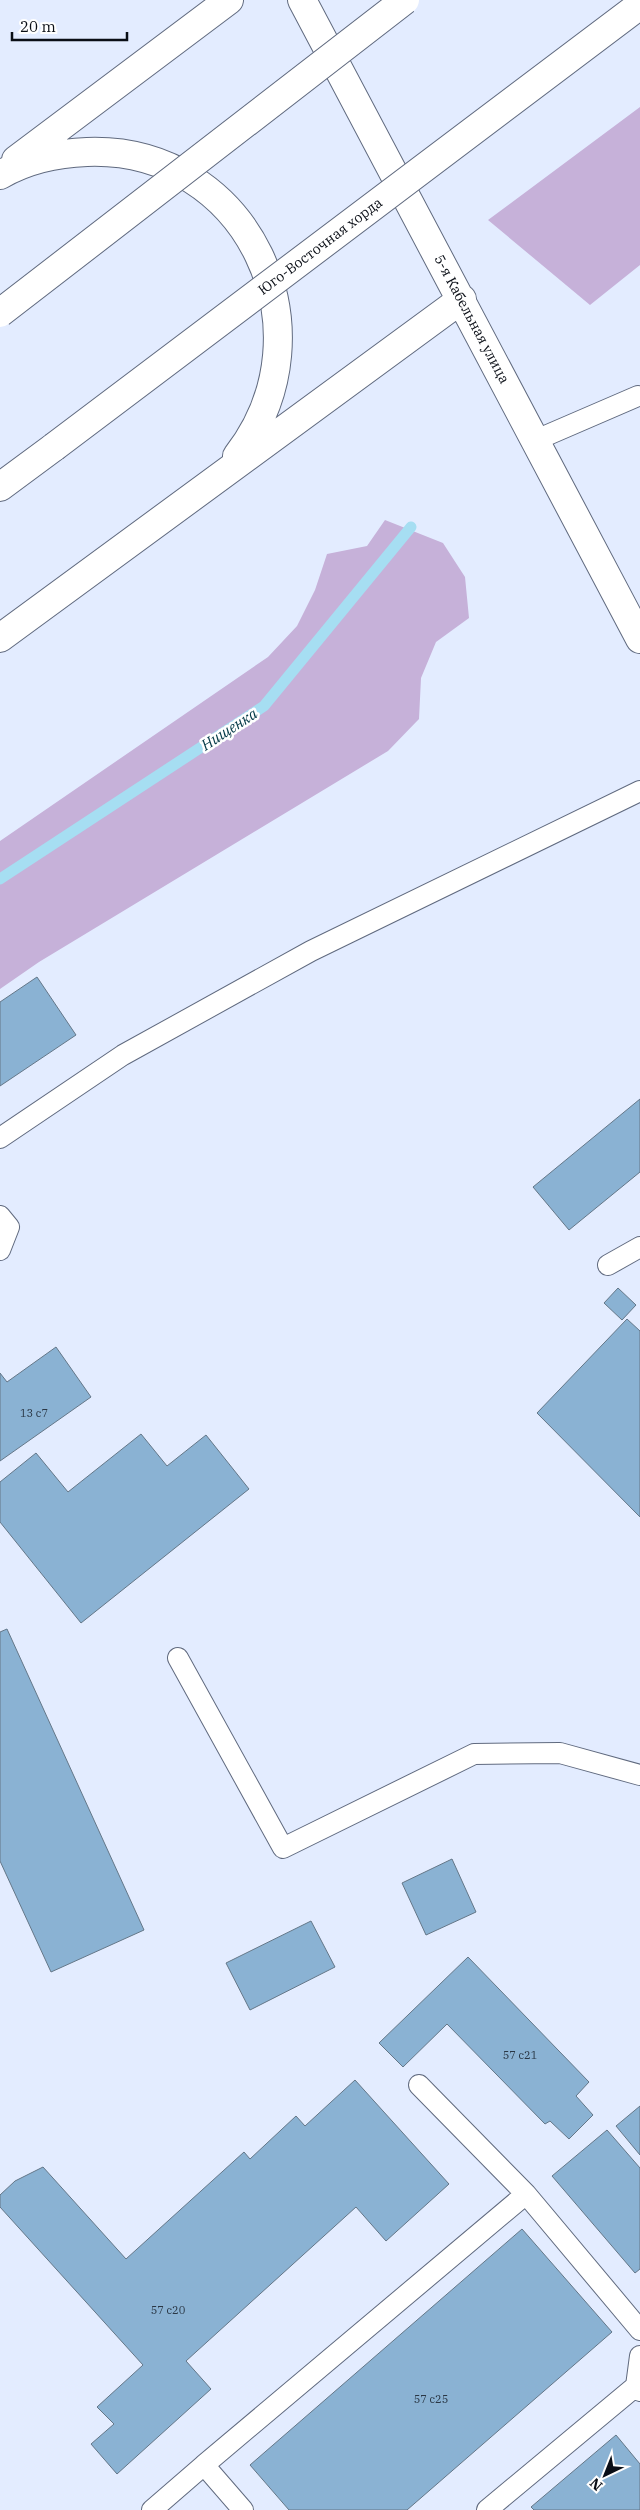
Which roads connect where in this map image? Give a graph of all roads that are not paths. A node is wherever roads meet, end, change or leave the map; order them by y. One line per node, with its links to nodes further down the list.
1 (229, 0): 5 (street)
2 (302, 0): 6 (street, 5-я Кабельная улица)
3 (405, 0): 7 (street, bridge)
4 (640, 5): 10 (street, Юго-Восточная хорда, bridge)
5 (0, 174): 11 (street)
6 (462, 299): 9 (street, 5-я Кабельная улица); 11 (street)
7 (0, 313)
8 (638, 396): 9 (lane)
9 (536, 440): 13 (street, 5-я Кабельная улица)
10 (0, 487)
11 (204, 489): 12 (street)
12 (0, 638)
13 (640, 639)
14 (640, 791): 15 (lane)
15 (0, 1138)
16 (0, 1216): 18 (lane)
17 (640, 1247): 19 (lane)
18 (0, 1250)
19 (608, 1265)
20 (178, 1658): 21 (lane)
21 (640, 1775)
22 (419, 2085): 23 (lane)
23 (526, 2194): 24 (lane); 27 (lane)
24 (640, 2330)
25 (640, 2356): 26 (lane)
26 (638, 2388): 30 (lane)
27 (204, 2465): 28 (lane); 29 (lane)
28 (152, 2510)
29 (243, 2510)
30 (487, 2510)

